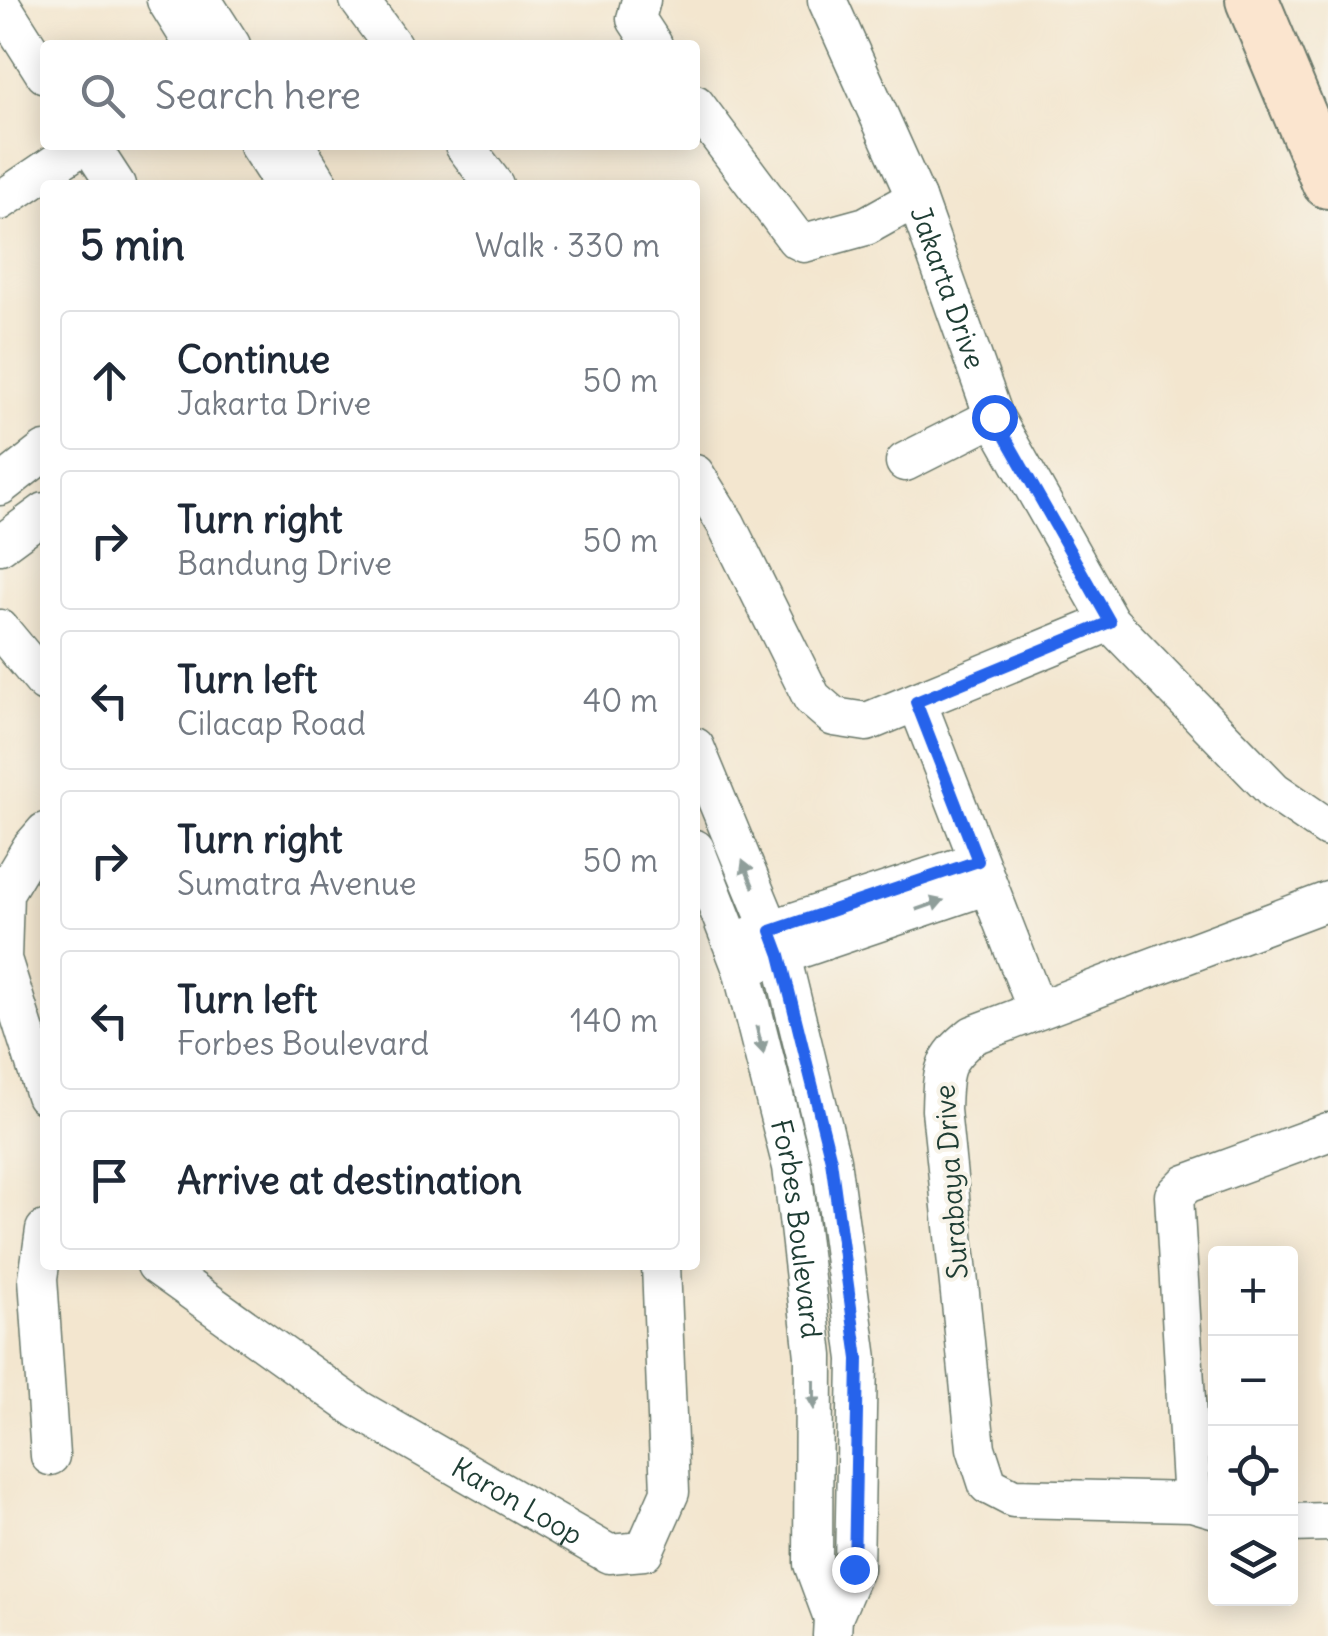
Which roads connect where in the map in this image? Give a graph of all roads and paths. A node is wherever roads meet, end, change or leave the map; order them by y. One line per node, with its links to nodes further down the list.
1 (166, 0): 8 (street)
2 (202, 0): 9 (street)
3 (360, 0): 10 (street)
4 (642, 0): 11 (street)
5 (826, 0): 24 (street, Jakarta Drive)
6 (1252, 0): 23 (main road)
7 (0, 3): 12 (street)
8 (191, 40)
9 (228, 40)
10 (388, 40)
11 (650, 40)
12 (40, 66)
13 (700, 111): 24 (street)
14 (75, 150): 25 (street)
15 (93, 150): 19 (street)
16 (261, 150): 20 (street)
17 (298, 150): 21 (street)
18 (468, 150): 22 (street)
19 (113, 180)
20 (281, 180)
21 (317, 180)
22 (490, 180)
23 (1328, 182)
24 (916, 198): 26 (street, Jakarta Drive)
25 (0, 202)
26 (994, 417): 28 (street); 33 (street, Jakarta Drive)
27 (40, 455): 30 (street)
28 (905, 462)
29 (700, 482): 36 (street)
30 (0, 486)
31 (40, 516): 32 (street)
32 (0, 545)
33 (1110, 622): 36 (street); 38 (street, Jakarta Drive)
34 (0, 629): 35 (street)
35 (40, 677)
36 (916, 702): 41 (street)
37 (700, 759): 43 (street, Forbes Boulevard, one-way to 37)
38 (1328, 828)
39 (40, 838): 46 (street)
40 (700, 862): 44 (street, Forbes Boulevard)
41 (983, 873): 43 (street); 45 (street)
42 (1328, 901): 45 (street, Surabaya Drive)
43 (776, 943): 44 (street); 55 (street, Forbes Boulevard)
44 (737, 956): 55 (street, Forbes Boulevard, one-way to 55)
45 (1036, 1010): 52 (street, Surabaya Drive)
46 (40, 1079)
47 (1328, 1132): 52 (street)
48 (40, 1264): 51 (street)
49 (163, 1270): 50 (street, Karon Loop)
50 (652, 1270)
51 (50, 1456)
52 (1204, 1506)
53 (1328, 1522): 54 (street)
54 (1298, 1524)
55 (833, 1627)

